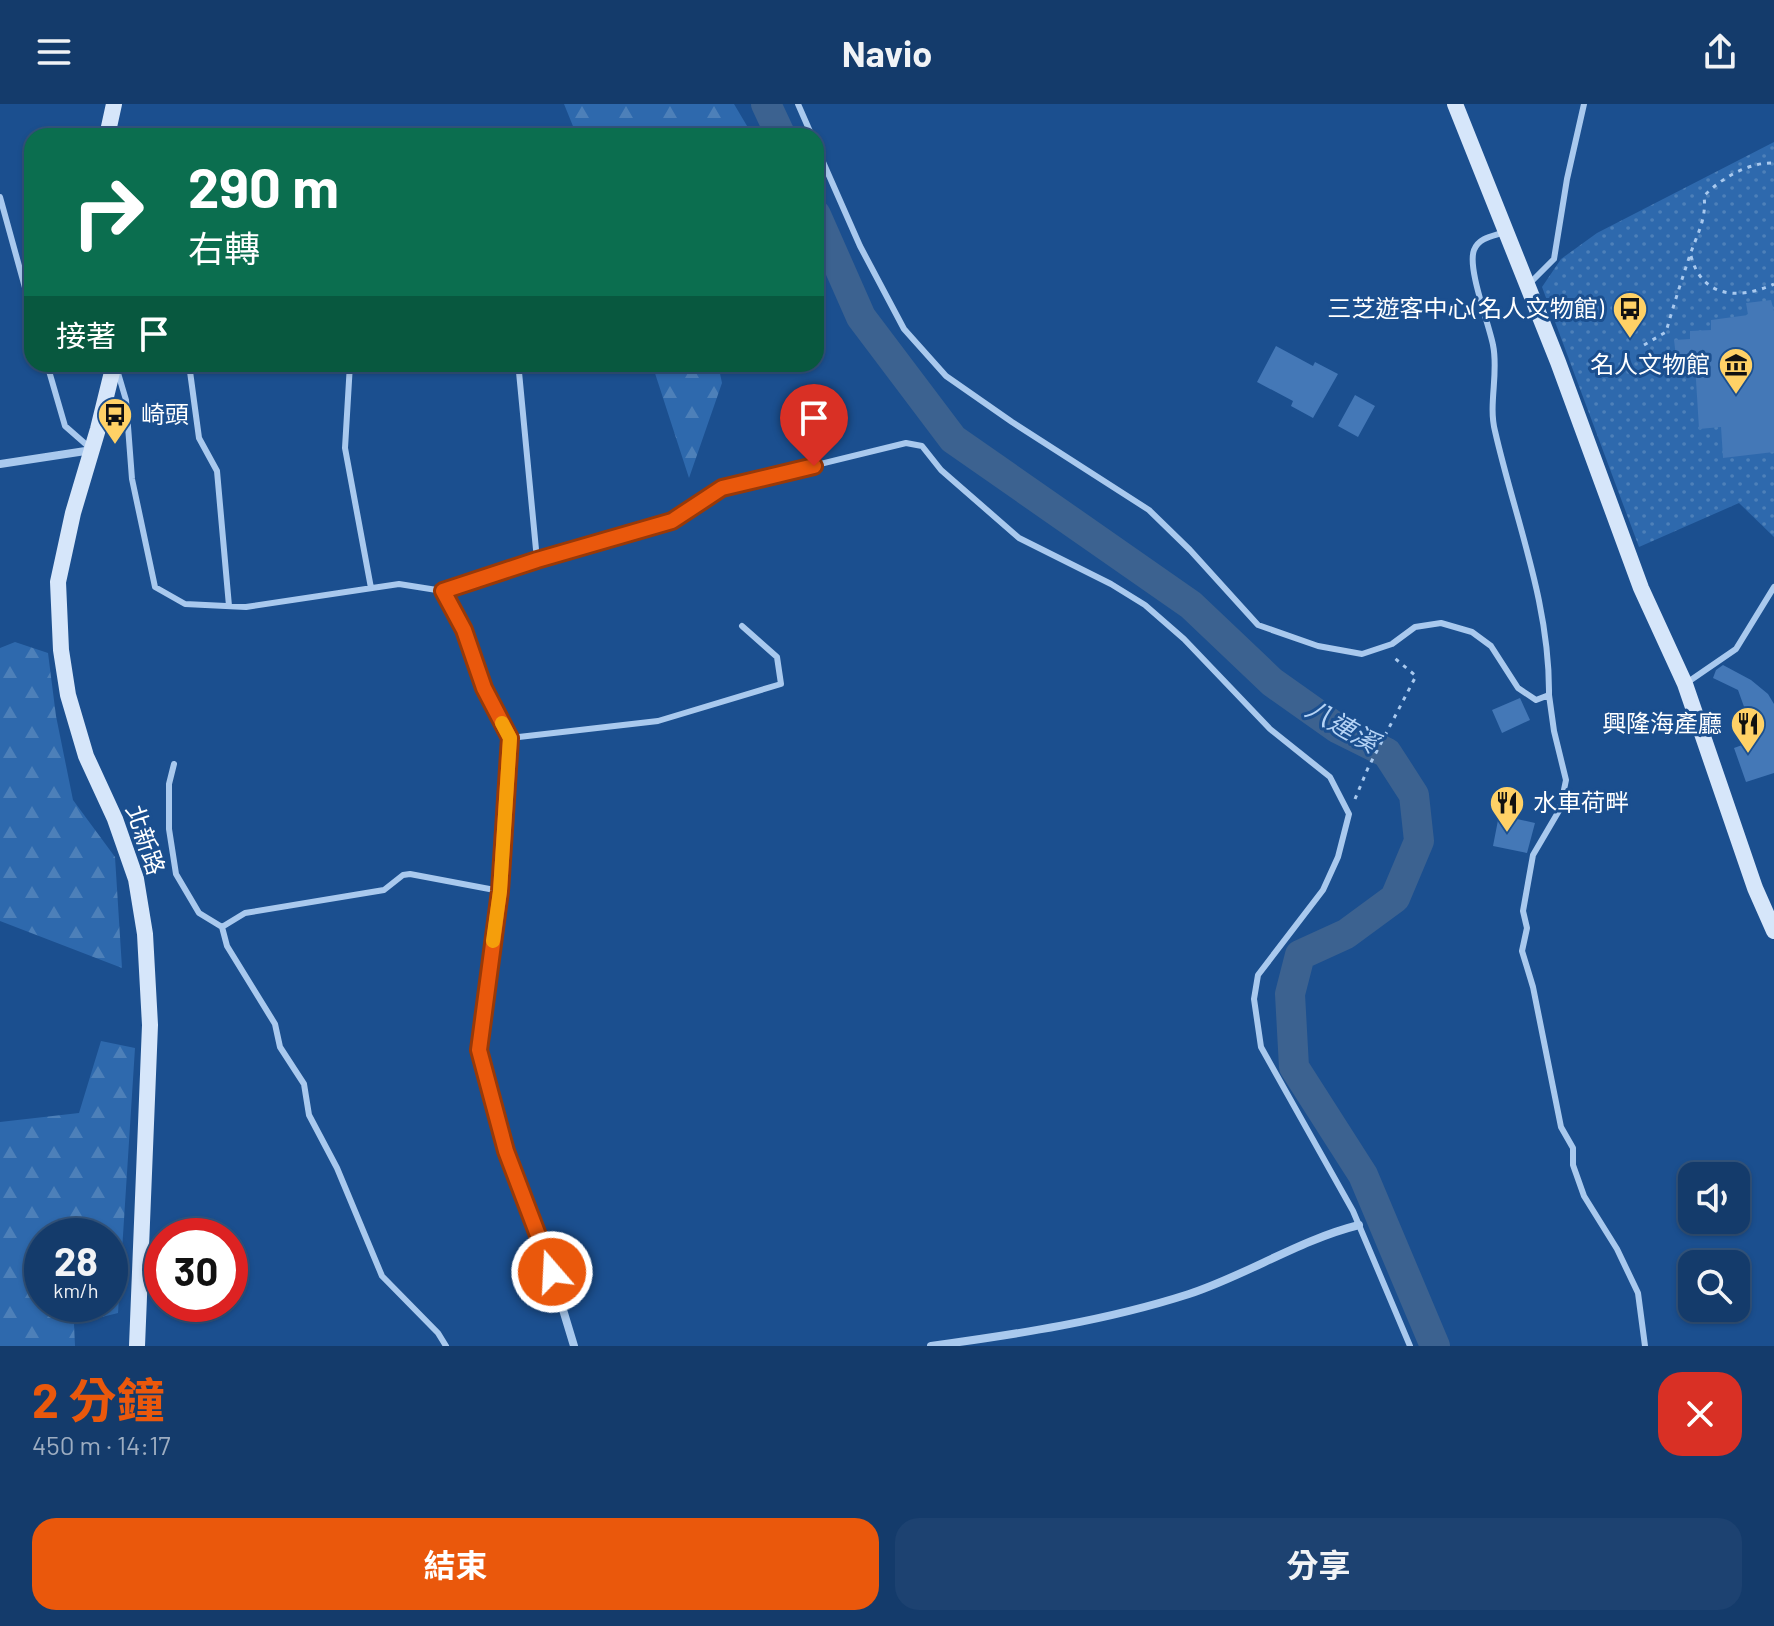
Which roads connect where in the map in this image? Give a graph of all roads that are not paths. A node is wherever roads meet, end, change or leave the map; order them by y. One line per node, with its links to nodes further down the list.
1 (114, 104): 5 (main road)
2 (798, 104): 6 (lane)
3 (1455, 104): 9 (main road)
4 (1584, 104): 11 (lane)
5 (109, 128)
6 (808, 128)
7 (824, 164): 27 (lane)
8 (0, 197): 10 (lane)
9 (1505, 232): 11 (main road); 27 (lane)
10 (24, 284)
11 (1527, 285): 26 (main road)
12 (49, 372): 18 (lane)
13 (112, 372): 18 (main road, 北新路)
14 (117, 372): 24 (lane)
15 (190, 372): 24 (lane)
16 (350, 372): 22 (lane)
17 (519, 372): 20 (lane)
18 (92, 450): 19 (street); 34 (main road, 北新路)
19 (0, 464)
20 (537, 560): 23 (lane); 33 (lane)
21 (1774, 587): 26 (lane)
22 (371, 588): 23 (lane); 24 (lane)
23 (443, 591): 28 (street)
24 (229, 606)
25 (742, 626): 28 (lane)
26 (1685, 684): 32 (main road)
27 (1549, 695): 39 (lane)
28 (510, 738): 30 (street)
29 (174, 764): 31 (lane)
30 (500, 891): 31 (lane); 36 (street)
31 (222, 927): 35 (lane)
32 (1774, 931)
33 (1359, 1225): 37 (street); 38 (lane)
34 (137, 1346)
35 (446, 1346)
36 (574, 1346)
37 (931, 1346)
38 (1410, 1346)
39 (1645, 1346)

